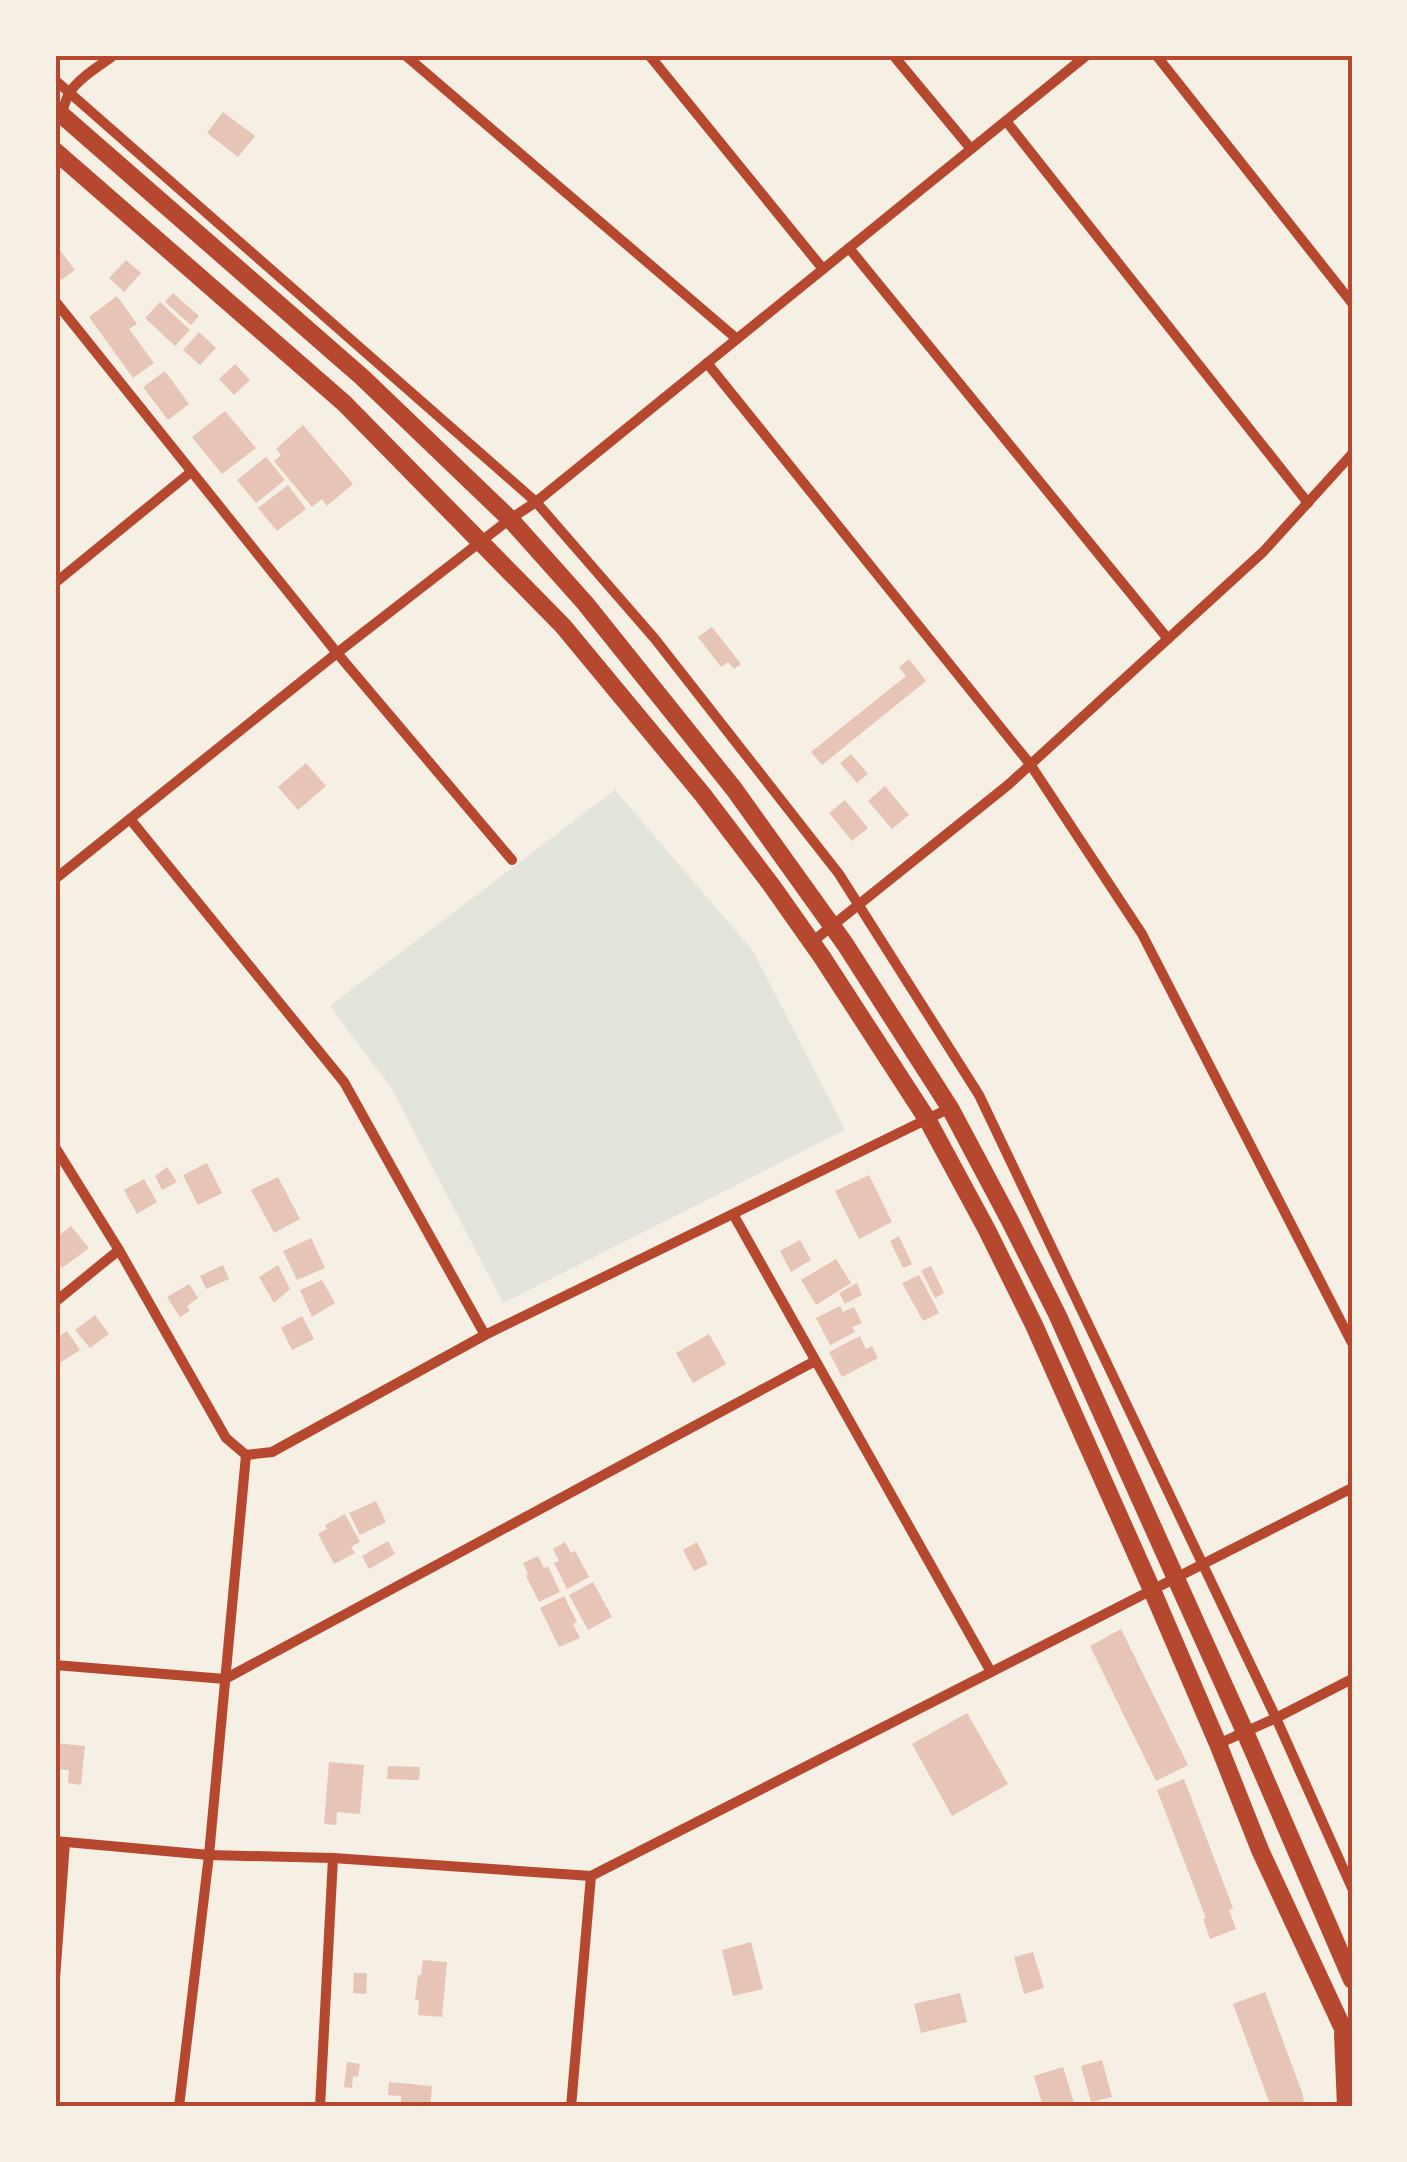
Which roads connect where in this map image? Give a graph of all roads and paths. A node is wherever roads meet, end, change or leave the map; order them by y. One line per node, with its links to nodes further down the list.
1 (114, 55): 8 (street)
2 (406, 55): 17 (street)
3 (649, 55): 14 (street)
4 (893, 55): 11 (street)
5 (1087, 55): 10 (street)
6 (1156, 55): 16 (street)
7 (55, 80): 8 (street)
8 (70, 93): 9 (street); 21 (street)
9 (57, 115): 23 (main road)
10 (1006, 120): 11 (street); 22 (street)
11 (971, 149): 13 (street)
12 (55, 151): 24 (main road)
13 (849, 248): 14 (street); 26 (street)
14 (822, 270): 17 (street)
15 (55, 301): 20 (street)
16 (1352, 304)
17 (737, 339): 18 (street)
18 (707, 363): 21 (street); 28 (street)
19 (1352, 454): 22 (street)
20 (192, 472): 25 (street); 27 (street)
21 (536, 502): 23 (street); 34 (street)
22 (1308, 503): 26 (street)
23 (510, 518): 24 (street); 29 (main road)
24 (480, 542): 27 (street); 30 (main road)
25 (55, 583)
26 (1168, 639): 28 (street)
27 (337, 653): 31 (street); 32 (street)
28 (1030, 764): 34 (street); 44 (street)
29 (734, 790): 30 (main road); 35 (main road)
30 (712, 807): 36 (main road)
31 (130, 819): 33 (street); 43 (street)
32 (512, 860)
33 (55, 879)
34 (860, 906): 35 (street); 48 (street)
35 (833, 927): 36 (street); 37 (main road)
36 (812, 942): 38 (main road)
37 (950, 1108): 38 (street); 49 (main road)
38 (927, 1119): 40 (street); 50 (main road)
39 (55, 1147): 41 (street)
40 (733, 1214): 43 (street); 45 (street)
41 (119, 1250): 42 (street); 46 (street)
42 (55, 1302)
43 (485, 1335): 46 (street)
44 (1352, 1344)
45 (815, 1361): 52 (street); 54 (street)
46 (246, 1455): 54 (street)
47 (1352, 1488): 48 (street)
48 (1203, 1564): 49 (street); 55 (street)
49 (1174, 1578): 50 (street); 56 (main road)
50 (1152, 1590): 52 (street); 57 (main road)
51 (55, 1665): 54 (street)
52 (990, 1672): 61 (street)
53 (1352, 1678): 55 (street)
54 (225, 1680): 59 (street)
55 (1276, 1718): 56 (street); 62 (street)
56 (1244, 1732): 57 (street); 64 (main road)
57 (1218, 1744): 65 (main road)
58 (60, 1842): 59 (street); 63 (street)
59 (208, 1856): 60 (street); 67 (street)
60 (333, 1858): 61 (street); 68 (street)
61 (590, 1876): 69 (street)
62 (1351, 1883)
63 (55, 1979)
64 (1352, 1980)
65 (1343, 2028): 66 (main road); 70 (main road)
66 (1352, 2048)
67 (179, 2107)
68 (320, 2107)
69 (571, 2107)
70 (1346, 2107)

